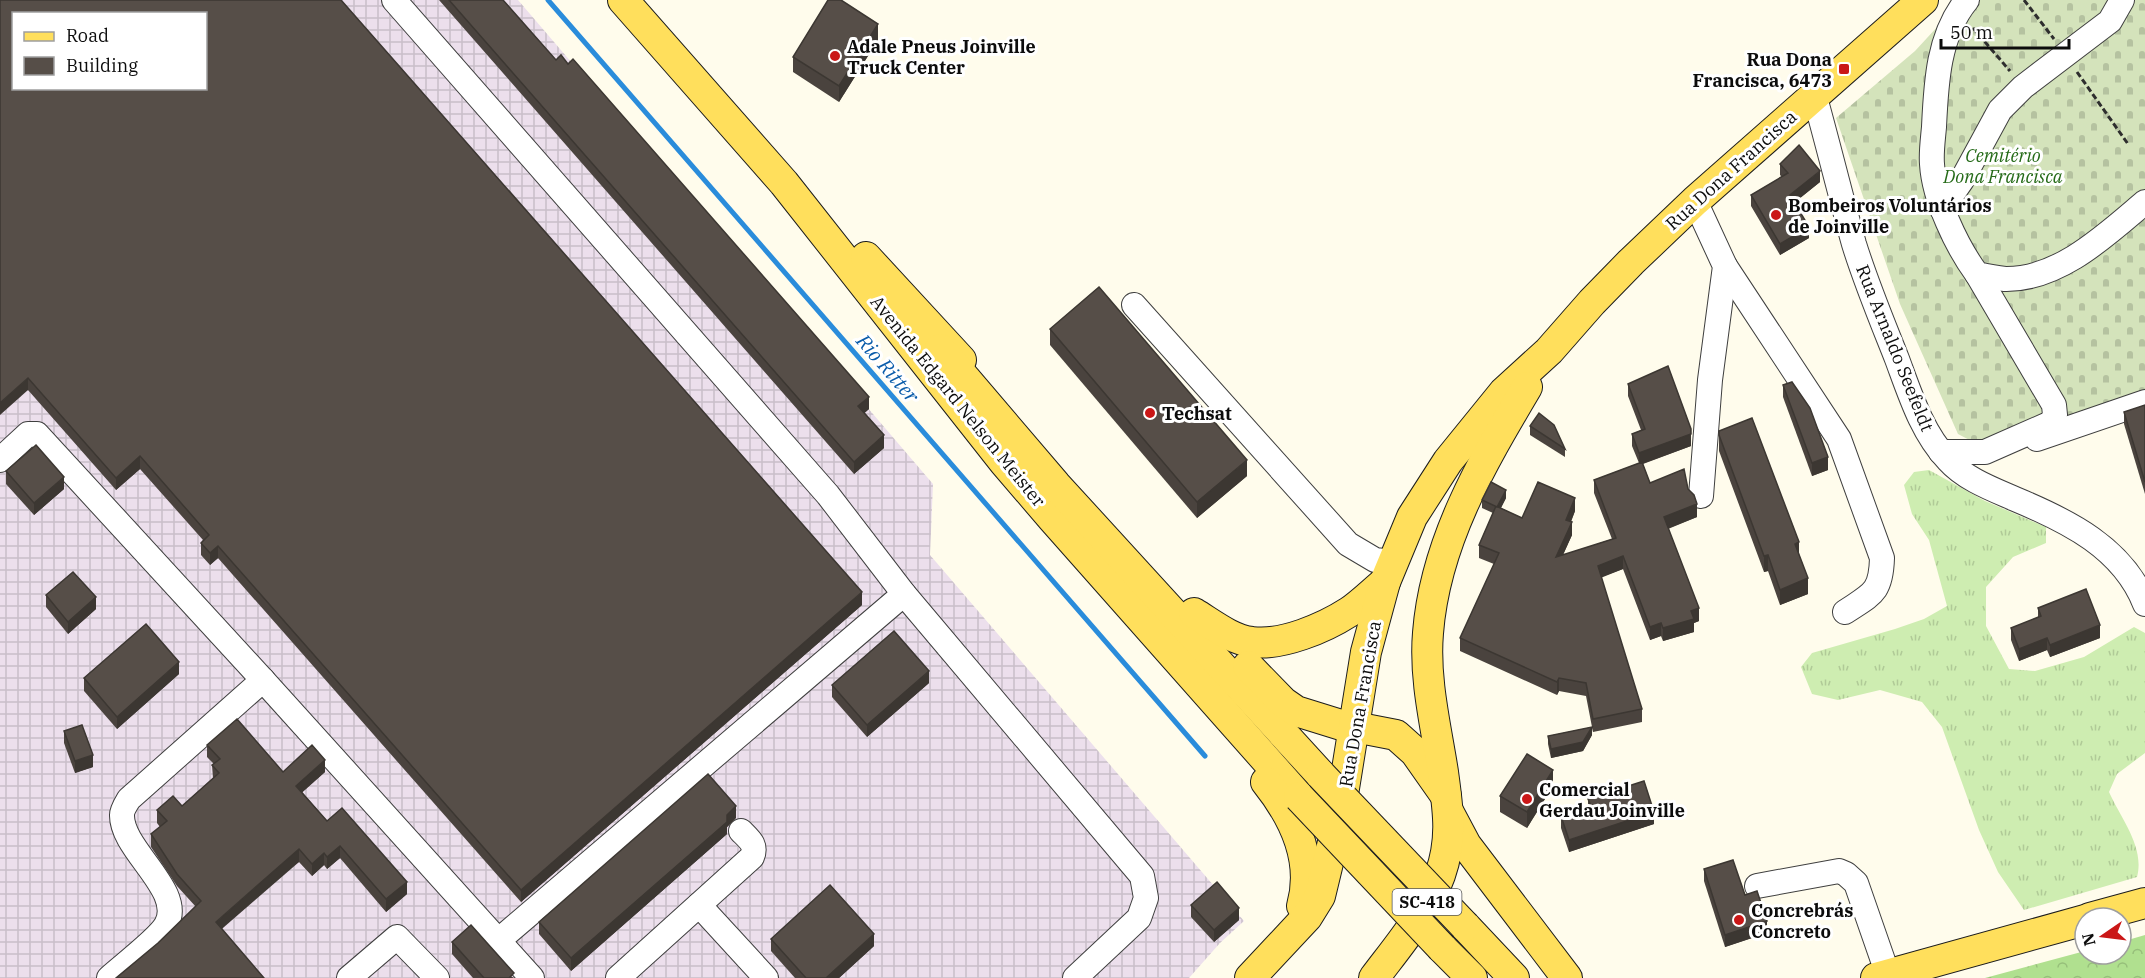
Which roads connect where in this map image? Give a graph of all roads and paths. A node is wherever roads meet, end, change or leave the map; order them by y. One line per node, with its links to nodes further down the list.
1 (394, 0): 25 (street)
2 (623, 0): 17 (main road, Avenida Edgard Nelson Meister)
3 (646, 0): 12 (main road, Avenida Edgard Nelson Meister)
4 (1923, 0): 8 (main road, Rua Dona Francisca)
5 (2122, 0): 7 (street)
6 (1963, 5): 7 (path); 11 (street)
7 (2023, 87): 11 (street)
8 (1814, 94): 9 (main road, Rua Dona Francisca); 19 (street, Rua Arnaldo Seefeldt)
9 (1695, 201): 13 (street); 16 (main road, Rua Dona Francisca)
10 (2145, 202): 14 (street)
11 (1942, 209): 14 (street)
12 (866, 257): 28 (main road); 49 (main road, Avenida Edgard Nelson Meister, bridge)
13 (1725, 266): 22 (street); 27 (street)
14 (1977, 274): 20 (street)
15 (1134, 305): 23 (street)
16 (1549, 351): 23 (main road, Rua Dona Francisca); 24 (main road, Rua Dona Francisca)
17 (922, 359): 36 (main road); 48 (main road, Avenida Edgard Nelson Meister, bridge)
18 (2145, 402): 20 (street)
19 (1941, 452): 20 (street); 26 (street, Rua Arnaldo Seefeldt)
20 (1985, 452)
21 (0, 460): 29 (street)
22 (1701, 496)
23 (1388, 572): 24 (main road); 28 (main road); 30 (main road, Rua Dona Francisca)
24 (1435, 584): 31 (main road, Rua Dona Francisca)
25 (904, 594): 37 (street); 45 (street)
26 (2145, 604)
27 (1845, 612)
28 (1194, 613): 30 (main road)
29 (263, 680): 37 (street); 40 (street)
30 (1354, 729): 31 (main road); 36 (main road, Rua Dona Francisca)
31 (1448, 805): 47 (main road, Rua Dona Francisca / SC-418); 50 (main road)
32 (741, 831): 34 (street)
33 (1757, 886): 39 (street)
34 (699, 905): 38 (street); 44 (street)
35 (2073, 923): 39 (main road)
36 (1296, 929): 46 (main road, Rua Dona Francisca)
37 (499, 940): 43 (street)
38 (753, 973)
39 (1882, 976)
40 (109, 978)
41 (349, 978): 42 (street)
42 (437, 978)
43 (532, 978)
44 (618, 978)
45 (1075, 978)
46 (1250, 978)
47 (1374, 978)
48 (1472, 978)
49 (1514, 978)
50 (1567, 978)

